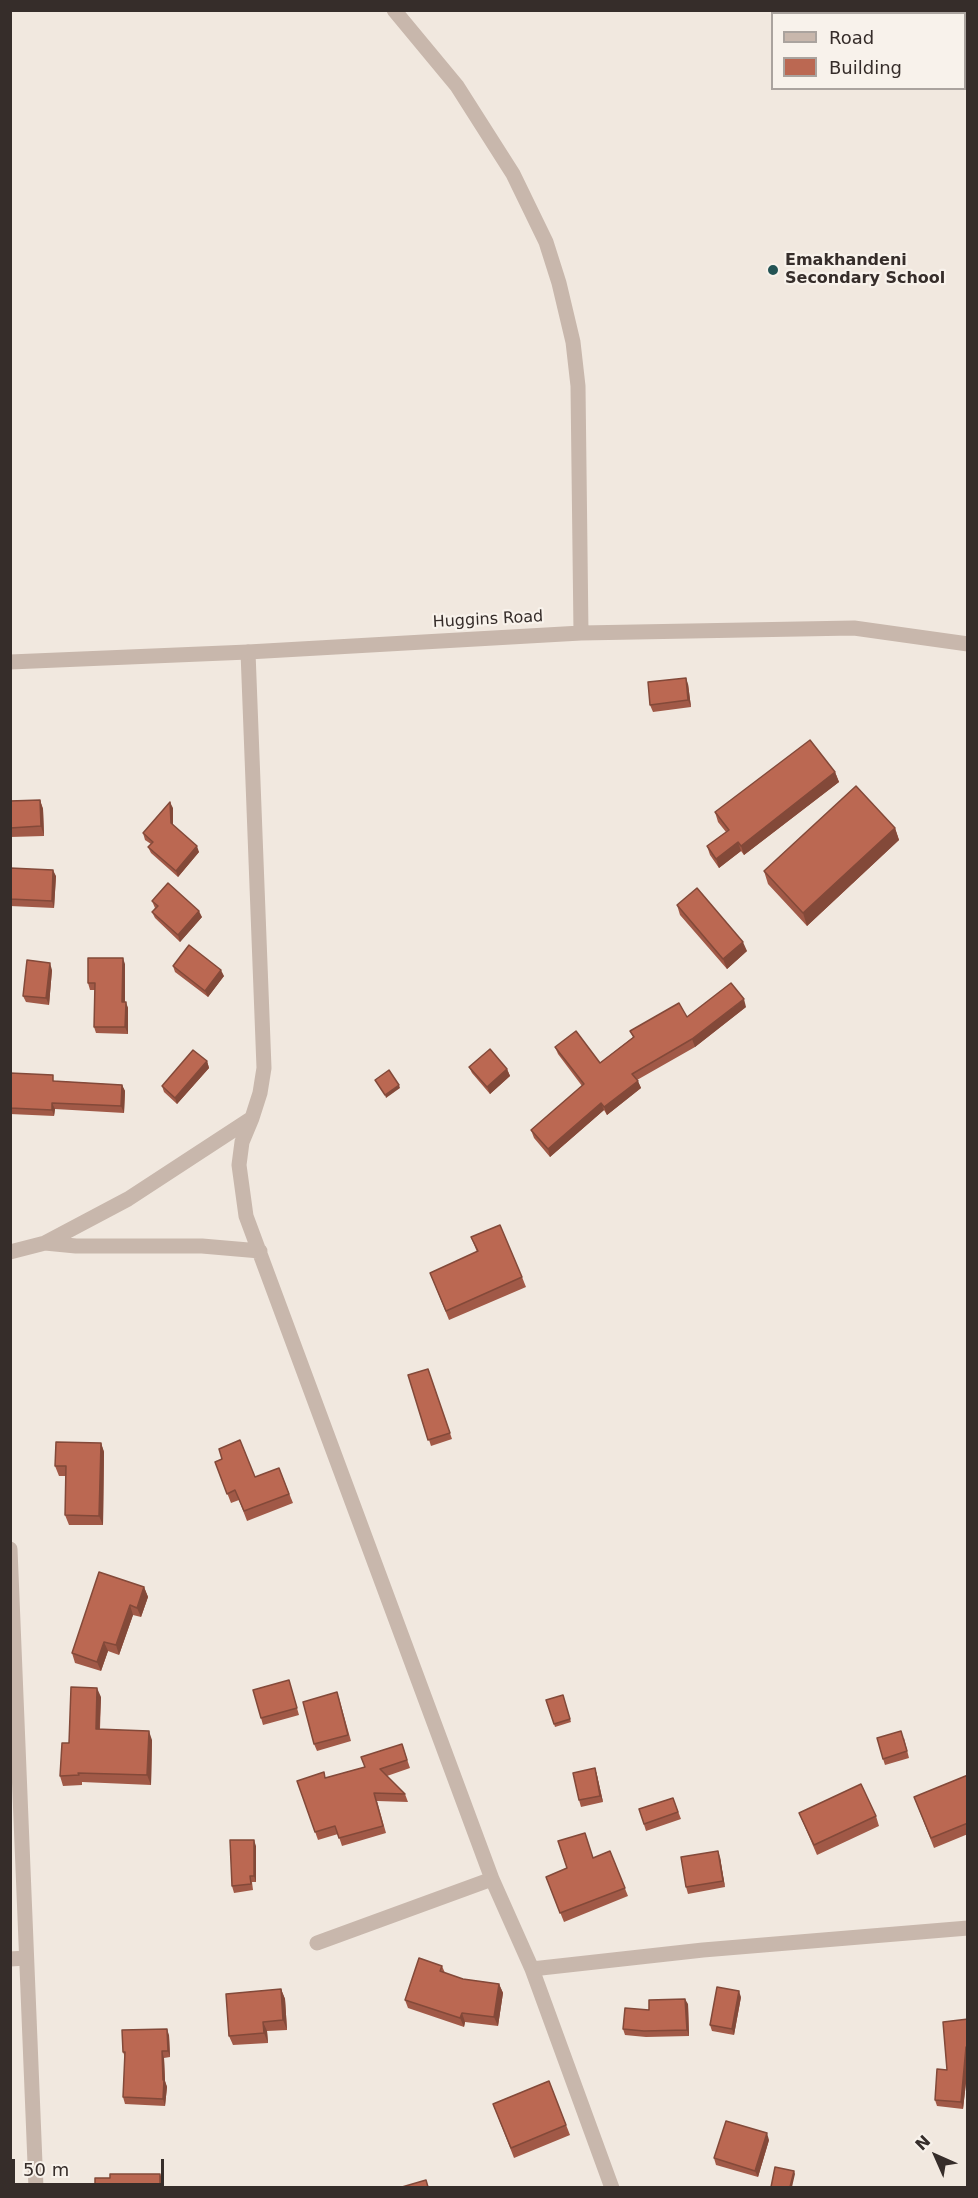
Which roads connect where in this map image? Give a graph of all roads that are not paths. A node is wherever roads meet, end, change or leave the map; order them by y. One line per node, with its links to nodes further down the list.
1 (394, 10): 2 (street)
2 (580, 633): 3 (street, Huggins Road); 4 (street, Huggins Road)
3 (968, 644)
4 (248, 652): 5 (street, Huggins Road); 6 (street)
5 (10, 662)
6 (252, 1118): 7 (street); 8 (street)
7 (45, 1243): 8 (street); 9 (street)
8 (260, 1251): 11 (street)
9 (10, 1252)
10 (10, 1548): 14 (street)
11 (492, 1880): 13 (street); 16 (street)
12 (968, 1928): 16 (street)
13 (318, 1943)
14 (26, 1958): 15 (street); 17 (street)
15 (10, 1959)
16 (532, 1969): 18 (street)
17 (36, 2187)
18 (612, 2187)

